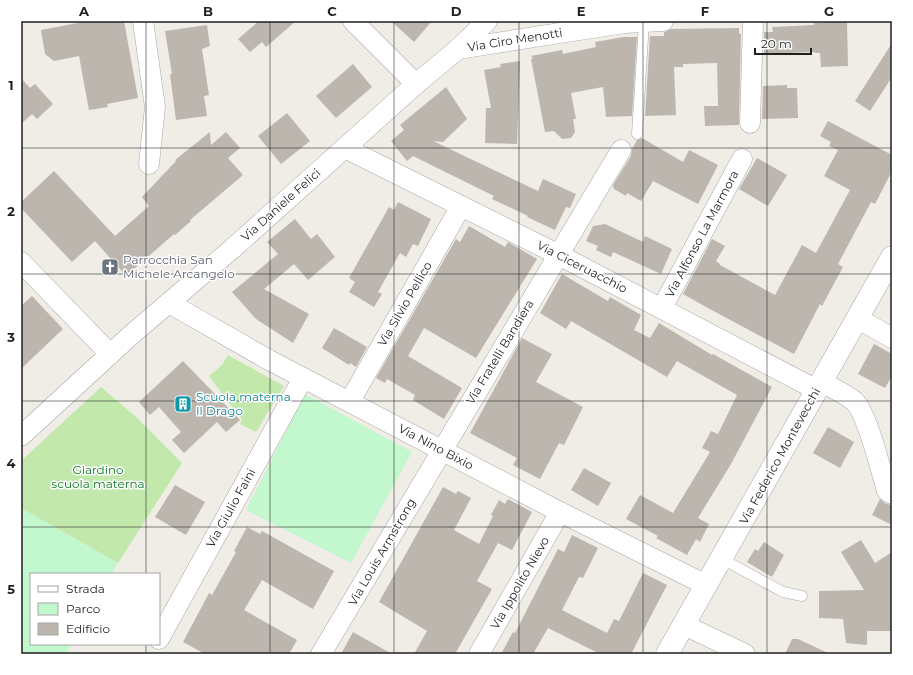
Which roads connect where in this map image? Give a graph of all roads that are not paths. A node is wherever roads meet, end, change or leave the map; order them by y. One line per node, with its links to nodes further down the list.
1 (143, 21): 14 (street)
2 (353, 21): 8 (street)
3 (487, 21): 7 (street, Via Daniele Felici)
4 (663, 21): 6 (street, Via Ciro Menotti)
5 (753, 21): 9 (street)
6 (644, 22): 7 (street, Via Ciro Menotti); 10 (lane)
7 (458, 49): 8 (street, Via Daniele Felici)
8 (416, 84): 11 (street, Via Daniele Felici)
9 (750, 123)
10 (637, 134)
11 (345, 148): 15 (street, Via Ciceruacchio); 19 (street, Via Daniele Felici)
12 (621, 150): 16 (street, Via Fratelli Bandiera)
13 (742, 159): 20 (street, Via Alfonso La Marmora)
14 (149, 164)
15 (461, 206): 16 (street, Via Ciceruacchio); 26 (street, Via Silvio Pellico)
16 (559, 255): 20 (street, Via Ciceruacchio); 28 (street, Via Fratelli Bandiera)
17 (892, 257): 21 (street, Via Federico Montevecchi)
18 (21, 262): 23 (street)
19 (169, 303): 23 (street, Via Daniele Felici); 24 (street, Via Nino Bixio)
20 (662, 308): 25 (street, Via Ciceruacchio)
21 (857, 318): 22 (street); 25 (street, Via Federico Montevecchi)
22 (892, 338)
23 (110, 354): 27 (street, Via Daniele Felici)
24 (303, 378): 26 (street, Via Nino Bixio); 35 (street, Via Giulio Faini)
25 (819, 386): 29 (street, Via Ciceruacchio); 31 (street, Via Federico Montevecchi)
26 (350, 401): 28 (street, Via Nino Bixio)
27 (21, 436)
28 (442, 450): 30 (street, Via Nino Bixio); 38 (street, Via Louis Armstrong)
29 (892, 494)
30 (560, 512): 32 (street, Via Nino Bixio); 39 (street, Via Ippolito Nievo)
31 (722, 559): 32 (street, Via Federico Montevecchi); 33 (lane)
32 (706, 585): 34 (street, Via Federico Montevecchi)
33 (802, 596)
34 (684, 625): 40 (street, Via Federico Montevecchi); 41 (street)
35 (160, 637)
36 (156, 645): 37 (street)
37 (151, 654)
38 (321, 654)
39 (479, 654)
40 (667, 654)
41 (745, 654)

